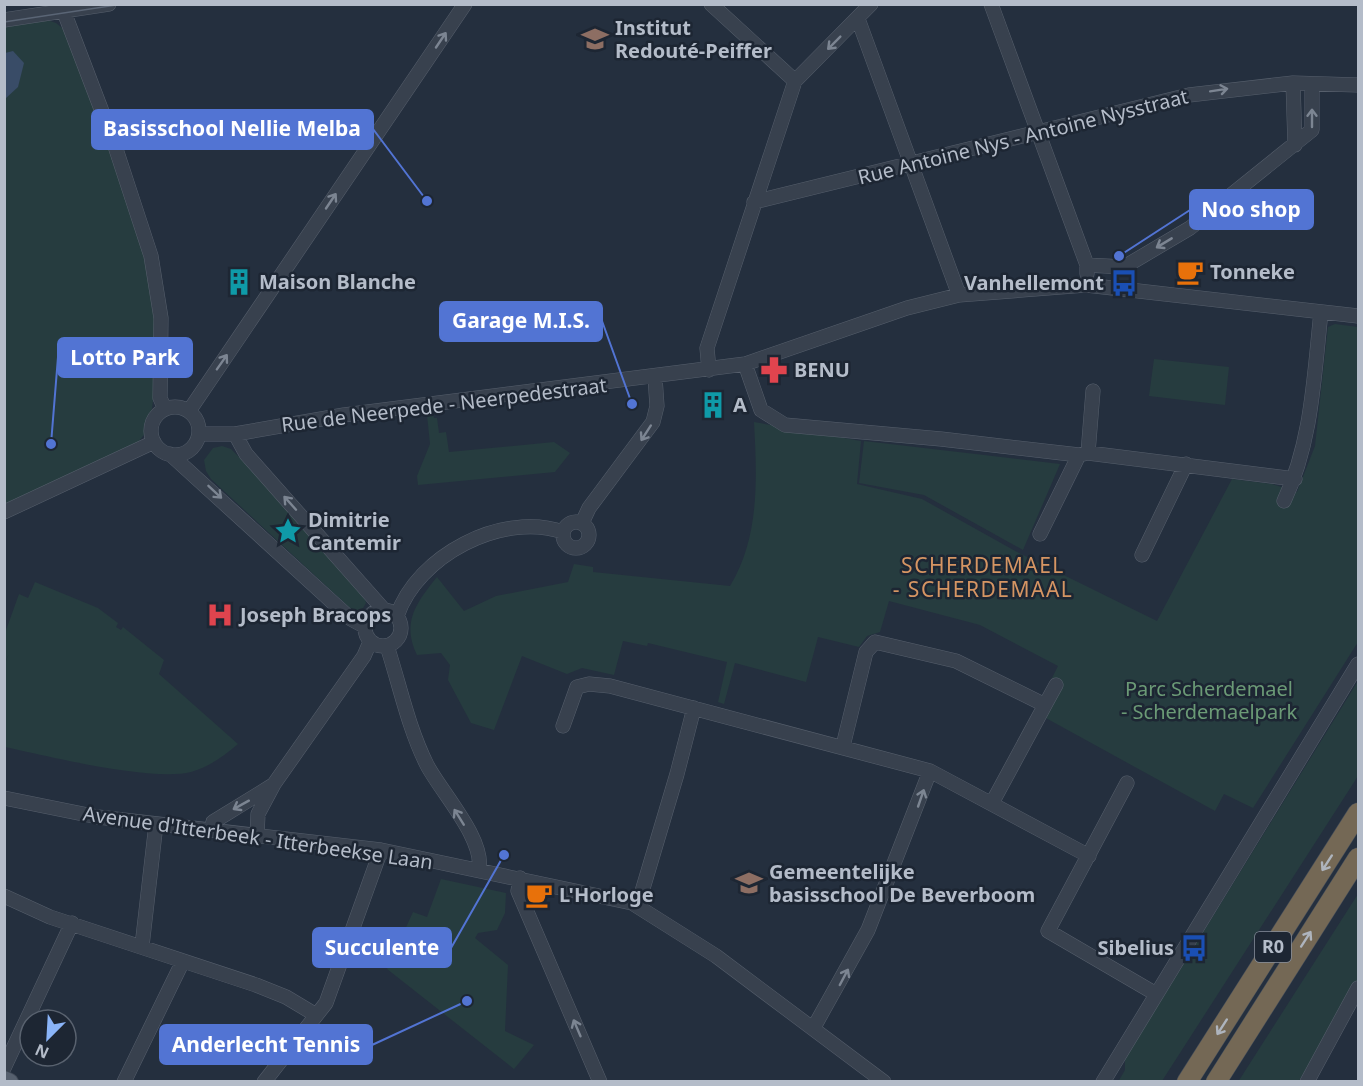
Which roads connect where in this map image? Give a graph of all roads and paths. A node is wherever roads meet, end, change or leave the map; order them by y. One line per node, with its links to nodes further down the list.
1 (109, 4): 6 (street)
2 (465, 4): 27 (street, one-way to 2)
3 (711, 4): 9 (street)
4 (871, 4): 7 (street)
5 (991, 4): 13 (street)
6 (63, 8): 8 (street); 26 (street)
7 (858, 19): 9 (street, one-way to 9); 15 (street)
8 (4, 20)
9 (795, 81): 16 (street)
10 (1293, 83): 11 (street, Rue Antoine Nys - Antoine Nysstraat); 13 (street, Rue Antoine Nys - Antoine Nysstraat, one-way to 10); 14 (street)
11 (1312, 84): 12 (street, Rue Antoine Nys - Antoine Nysstraat); 14 (street, one-way to 11)
12 (1359, 85)
13 (1040, 133): 15 (street, Rue Antoine Nys - Antoine Nysstraat); 17 (street)
14 (1295, 145): 17 (street, one-way to 17)
15 (913, 164): 16 (street, Rue Antoine Nys - Antoine Nysstraat); 19 (street)
16 (754, 202): 23 (street)
17 (1088, 265): 18 (street)
18 (1086, 285): 19 (street, Rue de Neerpede - Neerpedestraat); 20 (street, Rue de Neerpede - Neerpedestraat)
19 (959, 295): 22 (street, Rue de Neerpede - Neerpedestraat)
20 (1321, 312): 21 (street, Rue de Neerpede - Neerpedestraat); 34 (street)
21 (1359, 316)
22 (745, 364): 23 (street, Rue de Neerpede - Neerpedestraat); 32 (street)
23 (709, 370): 24 (street, Rue de Neerpede - Neerpedestraat)
24 (655, 377): 28 (street, Rue de Neerpede - Neerpedestraat); 37 (street, one-way to 37)
25 (1093, 391): 32 (street)
26 (165, 409): 27 (street); 30 (street)
27 (189, 411): 29 (street)
28 (235, 434): 29 (street, Rue de Neerpede - Neerpedestraat); 41 (street, one-way to 28)
29 (199, 435): 31 (street)
30 (154, 442): 31 (street); 36 (street)
31 (170, 454): 42 (street, one-way to 42)
32 (1084, 454): 33 (street); 39 (street)
33 (1186, 464): 34 (street); 40 (street)
34 (1295, 478): 35 (street)
35 (1284, 501)
36 (4, 512)
37 (582, 523): 38 (street); 38 (street)
38 (563, 532): 41 (street)
39 (1040, 534)
40 (1142, 555)
41 (391, 613): 42 (street); 44 (street)
42 (364, 626): 43 (street)
43 (370, 642): 44 (street); 53 (street)
44 (387, 646): 63 (street, one-way to 44)
45 (1359, 664): 71 (street)
46 (1056, 685): 47 (street)
47 (1045, 705): 50 (street); 55 (street)
48 (694, 708): 49 (street); 50 (street); 66 (street)
49 (563, 726)
50 (843, 746): 51 (street)
51 (930, 771): 55 (street); 73 (street, one-way to 51)
52 (1126, 783): 61 (street)
53 (274, 784): 58 (street, one-way to 58); 59 (street)
54 (4, 798): 57 (street, Avenue d'Itterbeek - Itterbeekse Laan)
55 (992, 803): 61 (street)
56 (1359, 813): 82 (highway, R0, one-way to 82)
57 (156, 824): 58 (street, Avenue d'Itterbeek - Itterbeekse Laan); 68 (street)
58 (213, 829): 59 (street, Avenue d'Itterbeek - Itterbeekse Laan)
59 (258, 835): 60 (street, Avenue d'Itterbeek - Itterbeekse Laan)
60 (381, 850): 63 (street, Avenue d'Itterbeek - Itterbeekse Laan); 72 (street)
61 (1089, 856): 71 (street)
62 (1359, 858): 83 (highway, R0, one-way to 62)
63 (479, 870): 64 (street, Avenue d'Itterbeek - Itterbeekse Laan)
64 (520, 878): 66 (street, Avenue d'Itterbeek - Itterbeekse Laan); 79 (street, one-way to 64)
65 (4, 896): 67 (street)
66 (638, 905): 73 (street, Avenue d'Itterbeek - Itterbeekse Laan)
67 (72, 923): 68 (street); 74 (street)
68 (142, 946): 69 (street)
69 (183, 961): 72 (street); 77 (street)
70 (1359, 988): 84 (street)
71 (1156, 994): 81 (street)
72 (316, 1016): 78 (street)
73 (814, 1027): 80 (street, Avenue d'Itterbeek - Itterbeekse Laan)
74 (4, 1068)
75 (4, 1079): 76 (main road)
76 (10, 1082)
77 (124, 1082)
78 (264, 1082)
79 (600, 1082)
80 (884, 1082)
81 (1103, 1082)
82 (1187, 1082)
83 (1215, 1082)
84 (1307, 1082)

